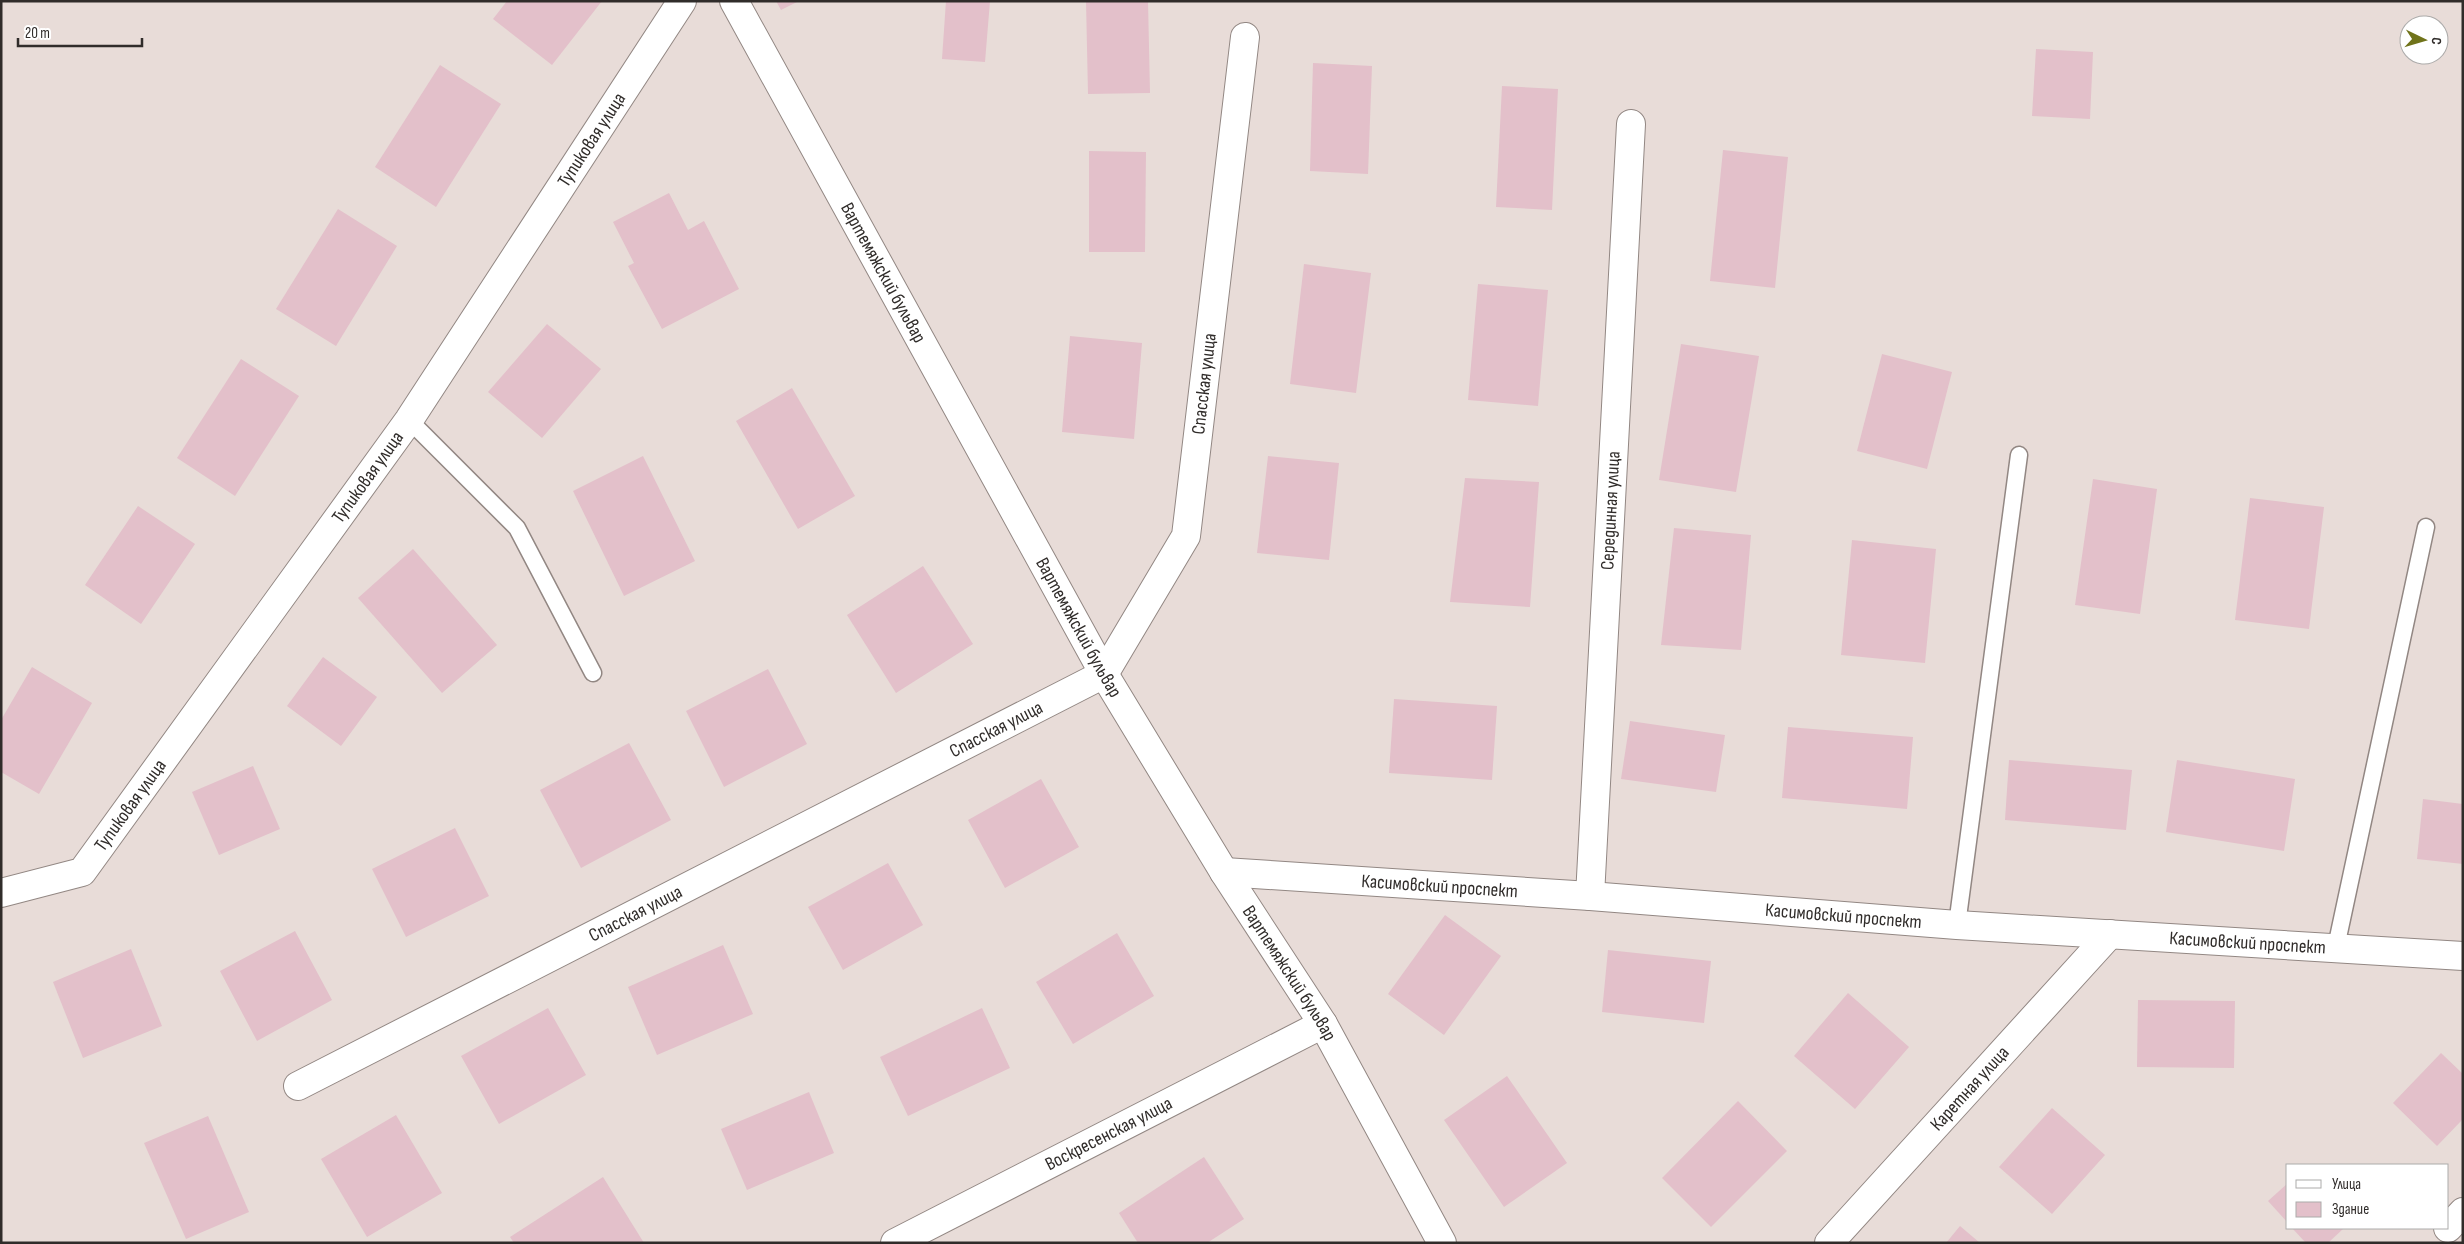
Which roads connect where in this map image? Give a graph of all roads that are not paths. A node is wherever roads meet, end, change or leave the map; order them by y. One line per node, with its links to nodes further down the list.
1 (682, 1): 5 (street, Тупиковая улица)
2 (734, 1): 9 (street, Вартемяжский бульвар)
3 (1245, 37): 9 (street, Спасская улица)
4 (1632, 124): 12 (street, Серединная улица)
5 (409, 420): 8 (lane); 11 (street, Тупиковая улица)
6 (2019, 455): 13 (lane)
7 (2426, 527): 15 (lane)
8 (593, 673)
9 (1104, 674): 10 (street, Вартемяжский бульвар); 18 (street, Спасская улица)
10 (1224, 872): 12 (street, Касимовский проспект); 17 (street, Вартемяжский бульвар)
11 (1, 893)
12 (1590, 896): 13 (street, Касимовский проспект)
13 (1957, 925): 14 (street, Касимовский проспект)
14 (2110, 934): 15 (street, Касимовский проспект); 24 (street, Каретная улица)
15 (2336, 947): 16 (street, Касимовский проспект)
16 (2463, 956)
17 (1323, 1024): 22 (street, Воскресенская улица); 23 (street, Вартемяжский бульвар)
18 (298, 1086)
19 (2463, 1212): 20 (street)
20 (2449, 1227)
21 (2447, 1229): 25 (street)
22 (895, 1243)
23 (1442, 1243)
24 (1829, 1243)
25 (2433, 1243)

